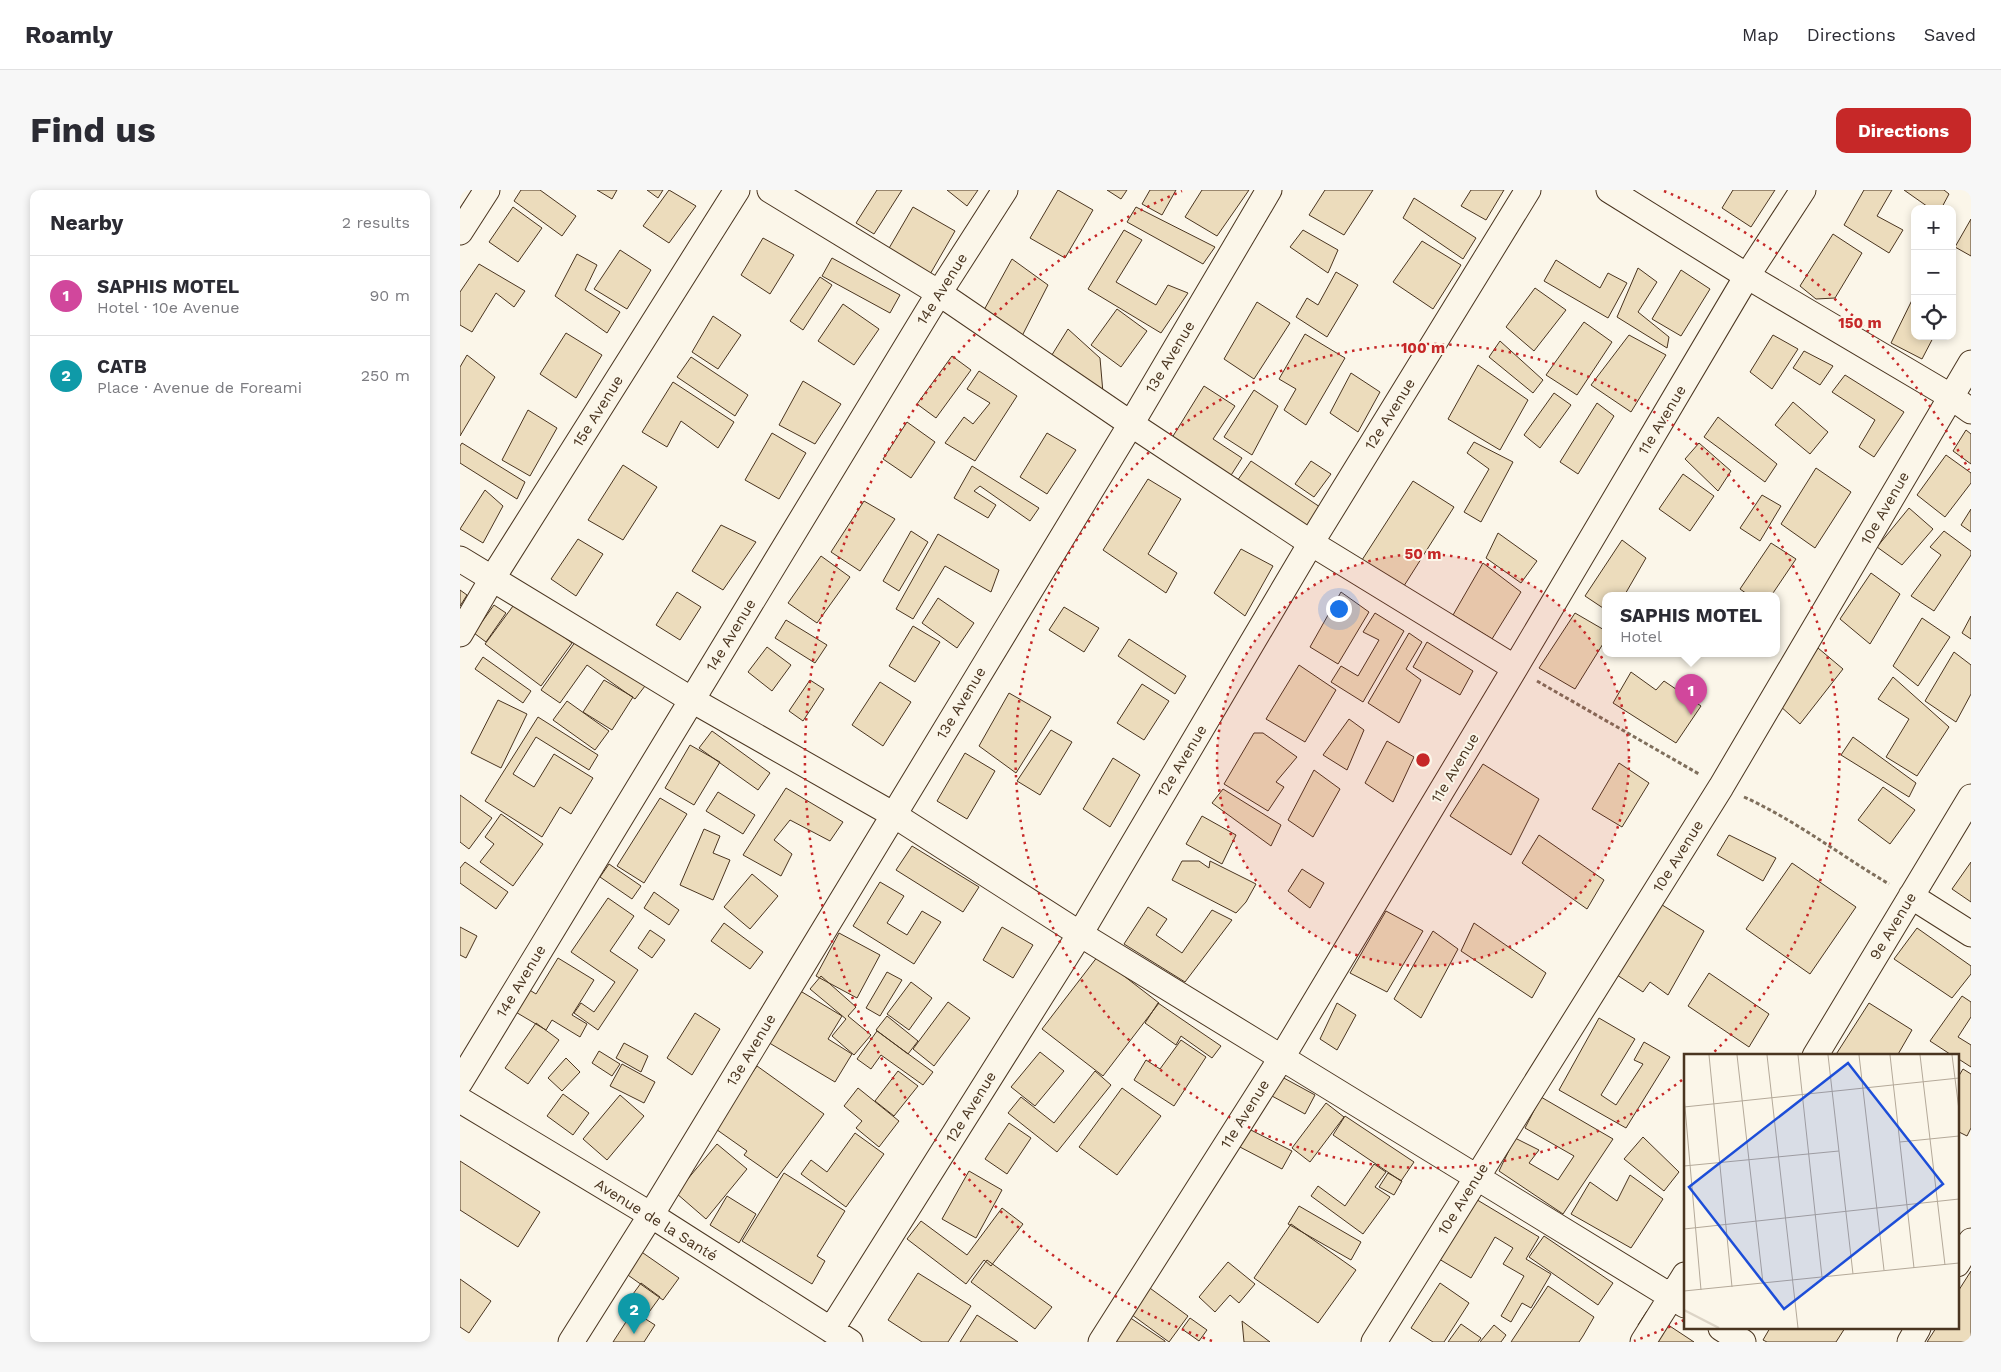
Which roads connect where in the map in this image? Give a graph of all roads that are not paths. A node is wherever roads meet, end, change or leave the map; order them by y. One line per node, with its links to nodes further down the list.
1 (487, 190): 9 (street)
2 (737, 190): 18 (street, 15e Avenue)
3 (770, 190): 11 (street)
4 (1004, 190): 11 (street, 14e Avenue)
5 (1269, 190): 15 (street, 13e Avenue)
6 (1528, 190): 16 (street, 12e Avenue)
7 (1609, 190): 10 (street)
8 (1802, 190): 10 (street, 11e Avenue)
9 (460, 232)
10 (1747, 276): 13 (street); 20 (street, 11e Avenue)
11 (939, 293): 15 (street); 21 (street, 14e Avenue)
12 (1971, 363): 13 (street, 10e Avenue)
13 (1950, 396): 14 (street); 31 (street, 10e Avenue)
14 (1971, 410)
15 (1130, 424): 16 (street); 23 (street, 13e Avenue)
16 (1311, 543): 20 (street); 25 (street, 12e Avenue)
17 (460, 559): 18 (street)
18 (492, 579): 19 (street, 15e Avenue); 21 (street)
19 (460, 634)
20 (1515, 668): 28 (street, 11e Avenue)
21 (692, 700): 23 (street); 29 (street, 14e Avenue)
22 (1971, 797): 24 (street, 9e Avenue)
23 (894, 815): 25 (street); 32 (street, 13e Avenue)
24 (1911, 896): 26 (street); 27 (street, 9e Avenue)
25 (1080, 934): 28 (street); 39 (street, 12e Avenue)
26 (1971, 934)
27 (1817, 1054)
28 (1282, 1057): 31 (street); 41 (street, 11e Avenue)
29 (460, 1082)
30 (460, 1100): 32 (street, Avenue de la Santé)
31 (1476, 1178): 36 (street); 42 (street, 10e Avenue)
32 (651, 1215): 39 (street, Avenue de la Santé); 40 (street, 13e Avenue)
33 (1971, 1241): 34 (street)
34 (1958, 1262)
35 (1684, 1279): 36 (street)
36 (1678, 1301): 43 (street)
37 (1724, 1330): 44 (street)
38 (1917, 1330): 45 (street)
39 (841, 1336)
40 (571, 1342)
41 (1101, 1342)
42 (1374, 1342)
43 (1643, 1342)
44 (1743, 1342)
45 (1910, 1342)

